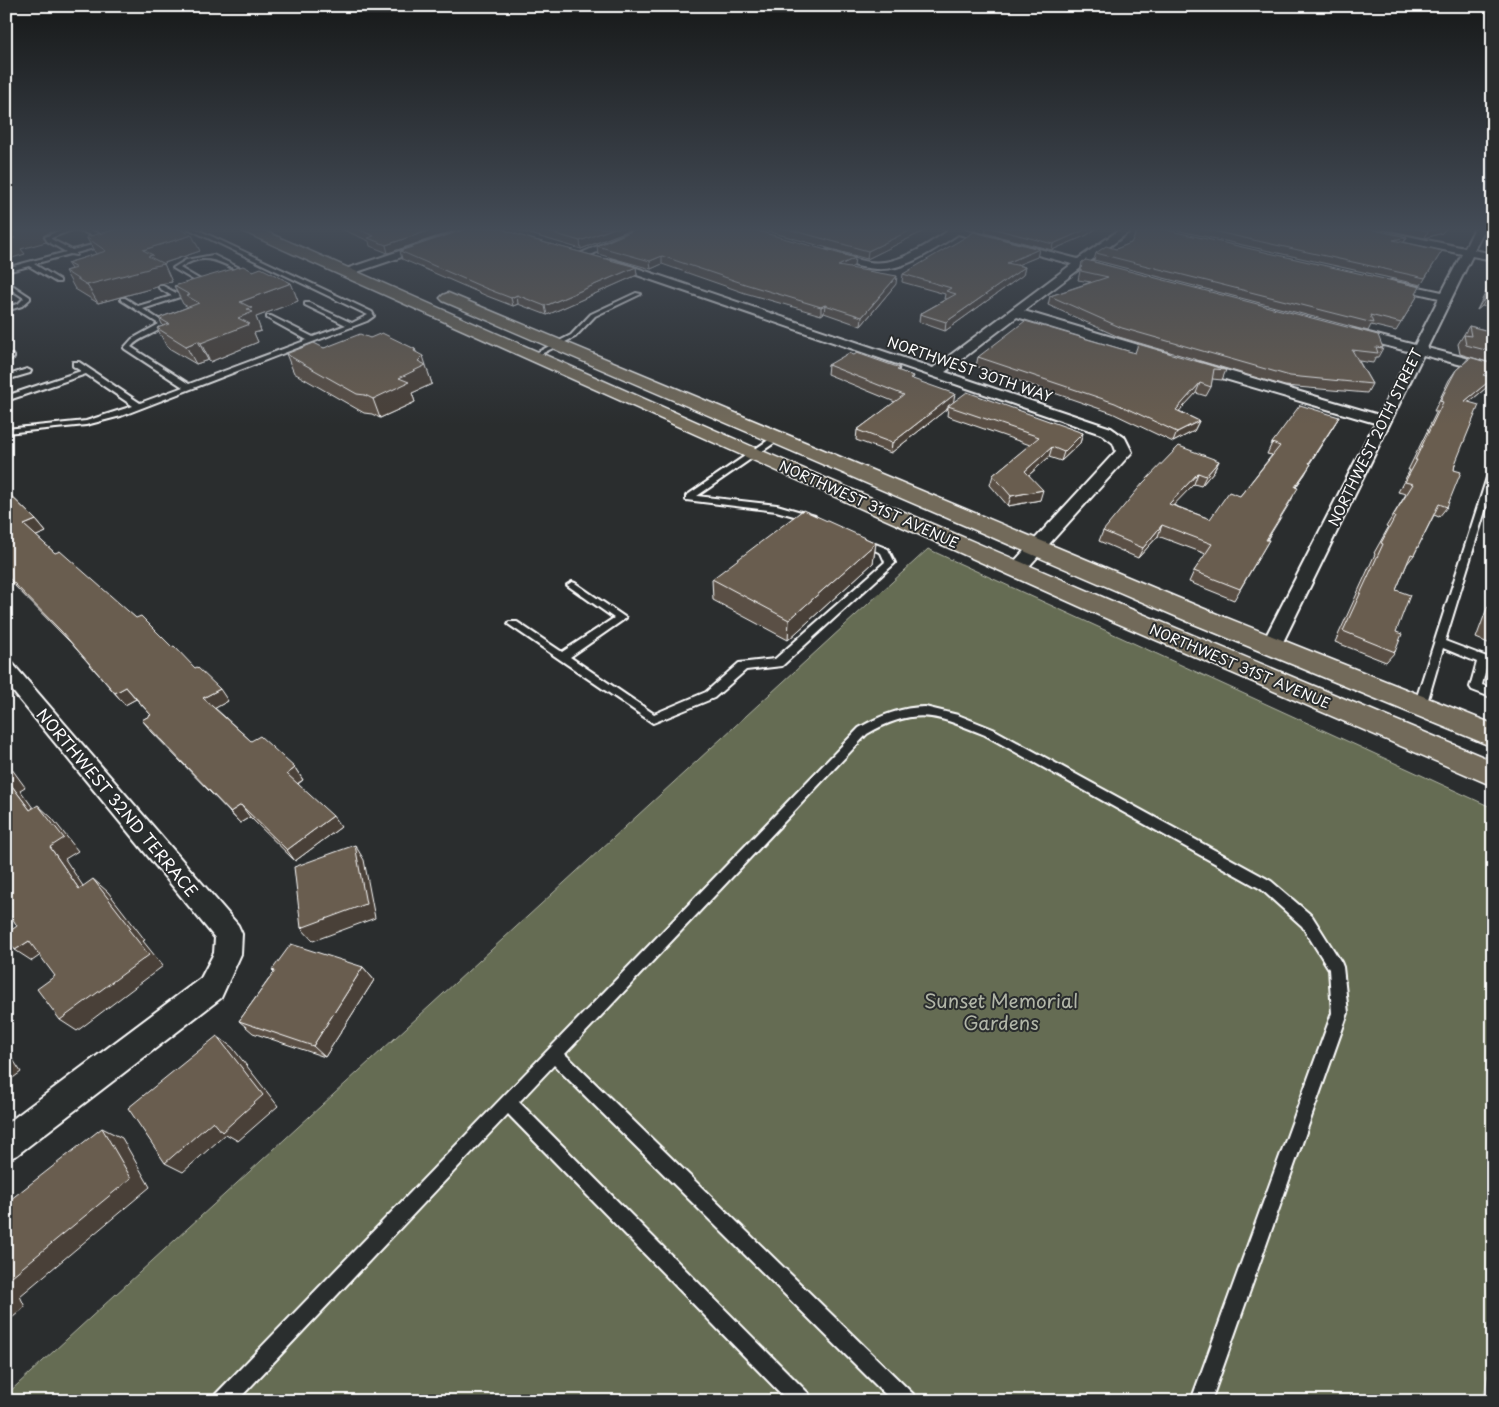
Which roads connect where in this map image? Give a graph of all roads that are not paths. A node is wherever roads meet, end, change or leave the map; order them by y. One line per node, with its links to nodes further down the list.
1 (22, 294): 16 (lane)
2 (172, 294): 11 (lane)
3 (183, 294): 11 (lane)
4 (330, 294): 19 (lane)
5 (394, 294): 24 (main road, NORTHWEST 31ST AVENUE)
6 (439, 294): 22 (main road, NORTHWEST 31ST AVENUE)
7 (638, 294): 22 (lane)
8 (705, 294): 29 (street, NORTHWEST 30TH WAY)
9 (1040, 294): 17 (street)
10 (1433, 294): 12 (street)
11 (176, 296): 15 (lane)
12 (1444, 296): 23 (street, NORTHWEST 20TH STREET)
13 (123, 299): 15 (lane)
14 (307, 304): 19 (lane)
15 (138, 308): 31 (lane)
16 (6, 309)
17 (1016, 313): 29 (street); 34 (street)
18 (269, 317): 21 (lane)
19 (352, 325): 21 (lane)
20 (1336, 329): 23 (street)
21 (313, 340): 31 (lane)
22 (558, 345): 24 (lane); 36 (main road, NORTHWEST 31ST AVENUE)
23 (1418, 350): 26 (street); 34 (street, NORTHWEST 20TH STREET)
24 (533, 356): 37 (main road, NORTHWEST 31ST AVENUE)
25 (76, 364): 28 (lane)
26 (1493, 369)
27 (27, 371): 30 (lane)
28 (87, 371): 32 (lane); 33 (lane)
29 (934, 373): 41 (street, NORTHWEST 30TH WAY)
30 (6, 378)
31 (188, 387): 33 (lane)
32 (6, 399)
33 (139, 406): 35 (lane)
34 (1383, 421): 46 (street, NORTHWEST 20TH STREET)
35 (6, 431)
36 (776, 439): 37 (lane); 41 (main road, NORTHWEST 31ST AVENUE)
37 (753, 454): 39 (lane); 42 (main road, NORTHWEST 31ST AVENUE)
38 (1493, 470): 45 (lane)
39 (822, 523)
40 (849, 535): 47 (lane)
41 (1037, 548): 42 (street); 46 (main road, NORTHWEST 31ST AVENUE)
42 (1018, 569): 52 (main road, NORTHWEST 31ST AVENUE)
43 (572, 585): 47 (lane)
44 (513, 624): 47 (lane)
45 (1440, 643): 49 (lane); 50 (lane)
46 (1271, 646): 50 (main road, NORTHWEST 31ST AVENUE)
47 (562, 657)
48 (6, 669): 55 (street, NORTHWEST 32ND TERRACE)
49 (1493, 694)
50 (1420, 706): 51 (main road, NORTHWEST 31ST AVENUE)
51 (1493, 736)
52 (1493, 774)
53 (554, 1054): 54 (lane); 58 (lane); 59 (lane)
54 (508, 1102): 56 (lane); 57 (lane)
55 (6, 1144)
56 (222, 1401)
57 (802, 1401)
58 (906, 1401)
59 (1201, 1401)

